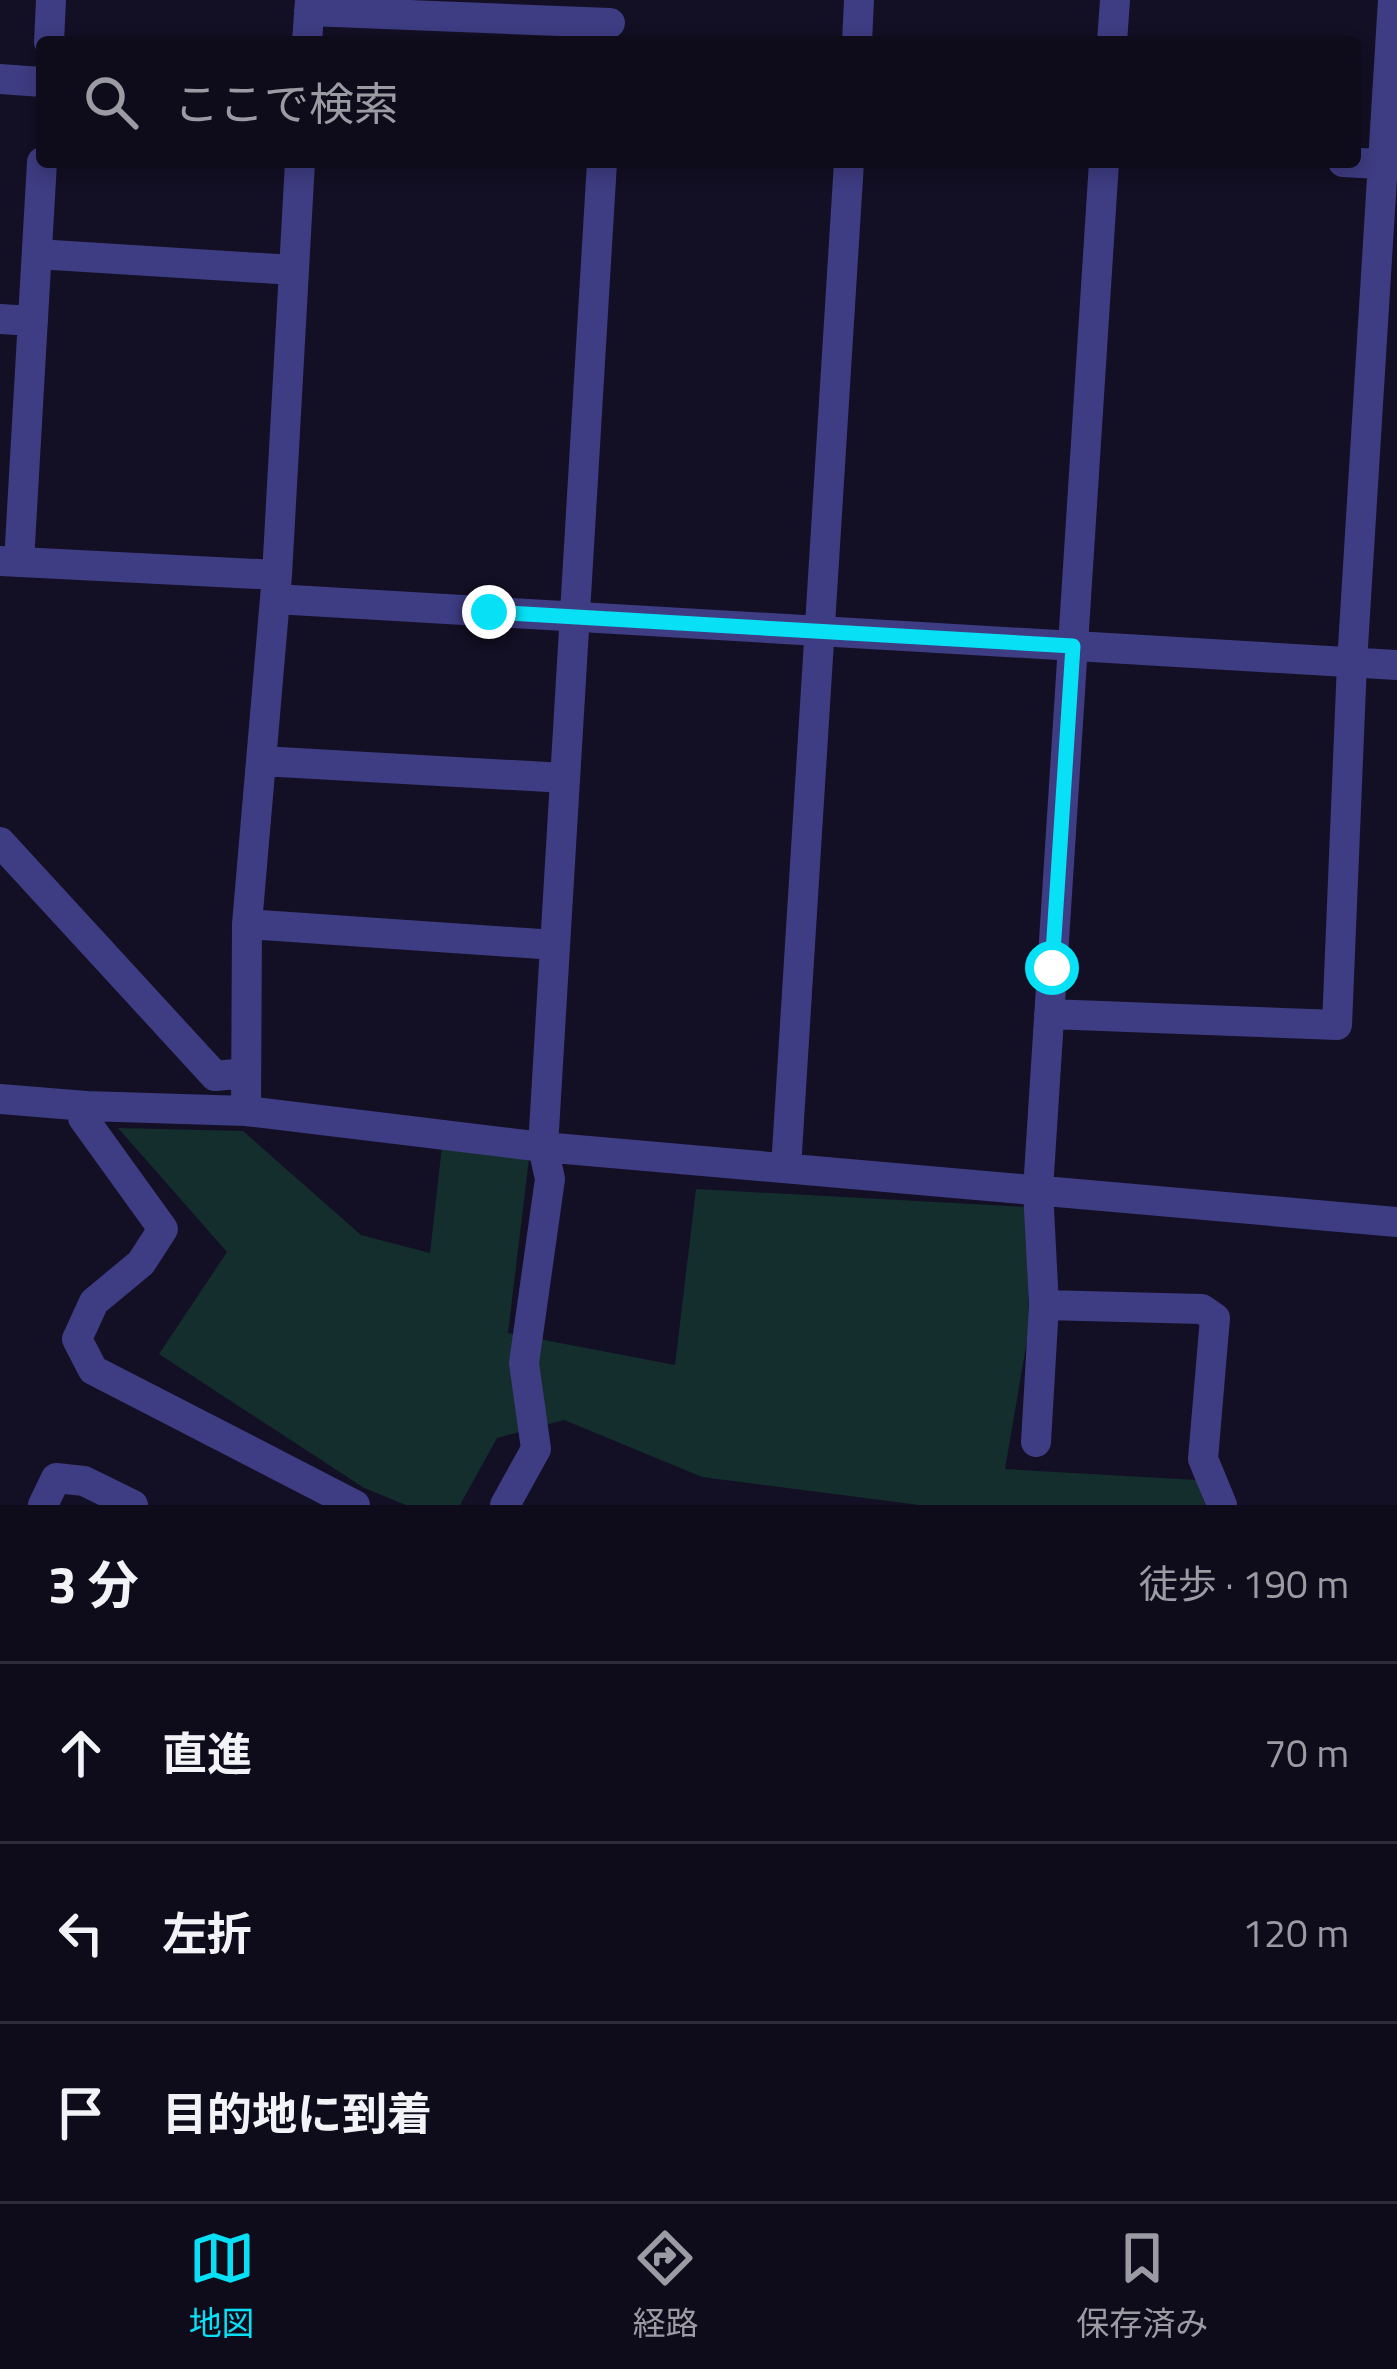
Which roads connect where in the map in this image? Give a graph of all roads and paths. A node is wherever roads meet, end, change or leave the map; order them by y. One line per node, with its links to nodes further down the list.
1 (50, 0): 7 (street)
2 (859, 0): 8 (street)
3 (1115, 0): 9 (street)
4 (1393, 0): 10 (street)
5 (309, 18): 6 (street)
6 (610, 22)
7 (49, 36)
8 (856, 36)
9 (1112, 36)
10 (1393, 51): 13 (street)
11 (0, 79): 12 (street)
12 (36, 82)
13 (1390, 165): 28 (street)
14 (42, 168): 19 (street)
15 (300, 168): 20 (street)
16 (602, 168): 25 (street)
17 (849, 168): 26 (street)
18 (1104, 168): 27 (street)
19 (37, 254): 20 (street); 22 (street)
20 (292, 271): 24 (street)
21 (0, 319): 22 (street)
22 (33, 321): 23 (street)
23 (9, 561): 24 (street)
24 (276, 587): 25 (street); 30 (street)
25 (575, 617): 26 (street); 31 (street)
26 (819, 631): 27 (street); 41 (street)
27 (1073, 646): 28 (street); 35 (street)
28 (1352, 663): 29 (street); 35 (street)
29 (1397, 664)
30 (261, 760): 31 (street); 33 (street)
31 (565, 778): 34 (street)
32 (0, 842): 36 (street)
33 (247, 924): 34 (street); 36 (street)
34 (555, 945): 40 (street)
35 (1049, 1014): 42 (street)
36 (246, 1072): 39 (street)
37 (0, 1099): 38 (street)
38 (86, 1106): 39 (street); 48 (street)
39 (246, 1111): 40 (street)
40 (543, 1147): 41 (street); 49 (street)
41 (786, 1168): 42 (street)
42 (1038, 1190): 43 (street); 44 (street)
43 (1397, 1222)
44 (1044, 1305): 45 (street); 50 (street)
45 (1036, 1442)
46 (43, 1505): 47 (street)
47 (133, 1505)
48 (355, 1505)
49 (506, 1505)
50 (1222, 1505)

